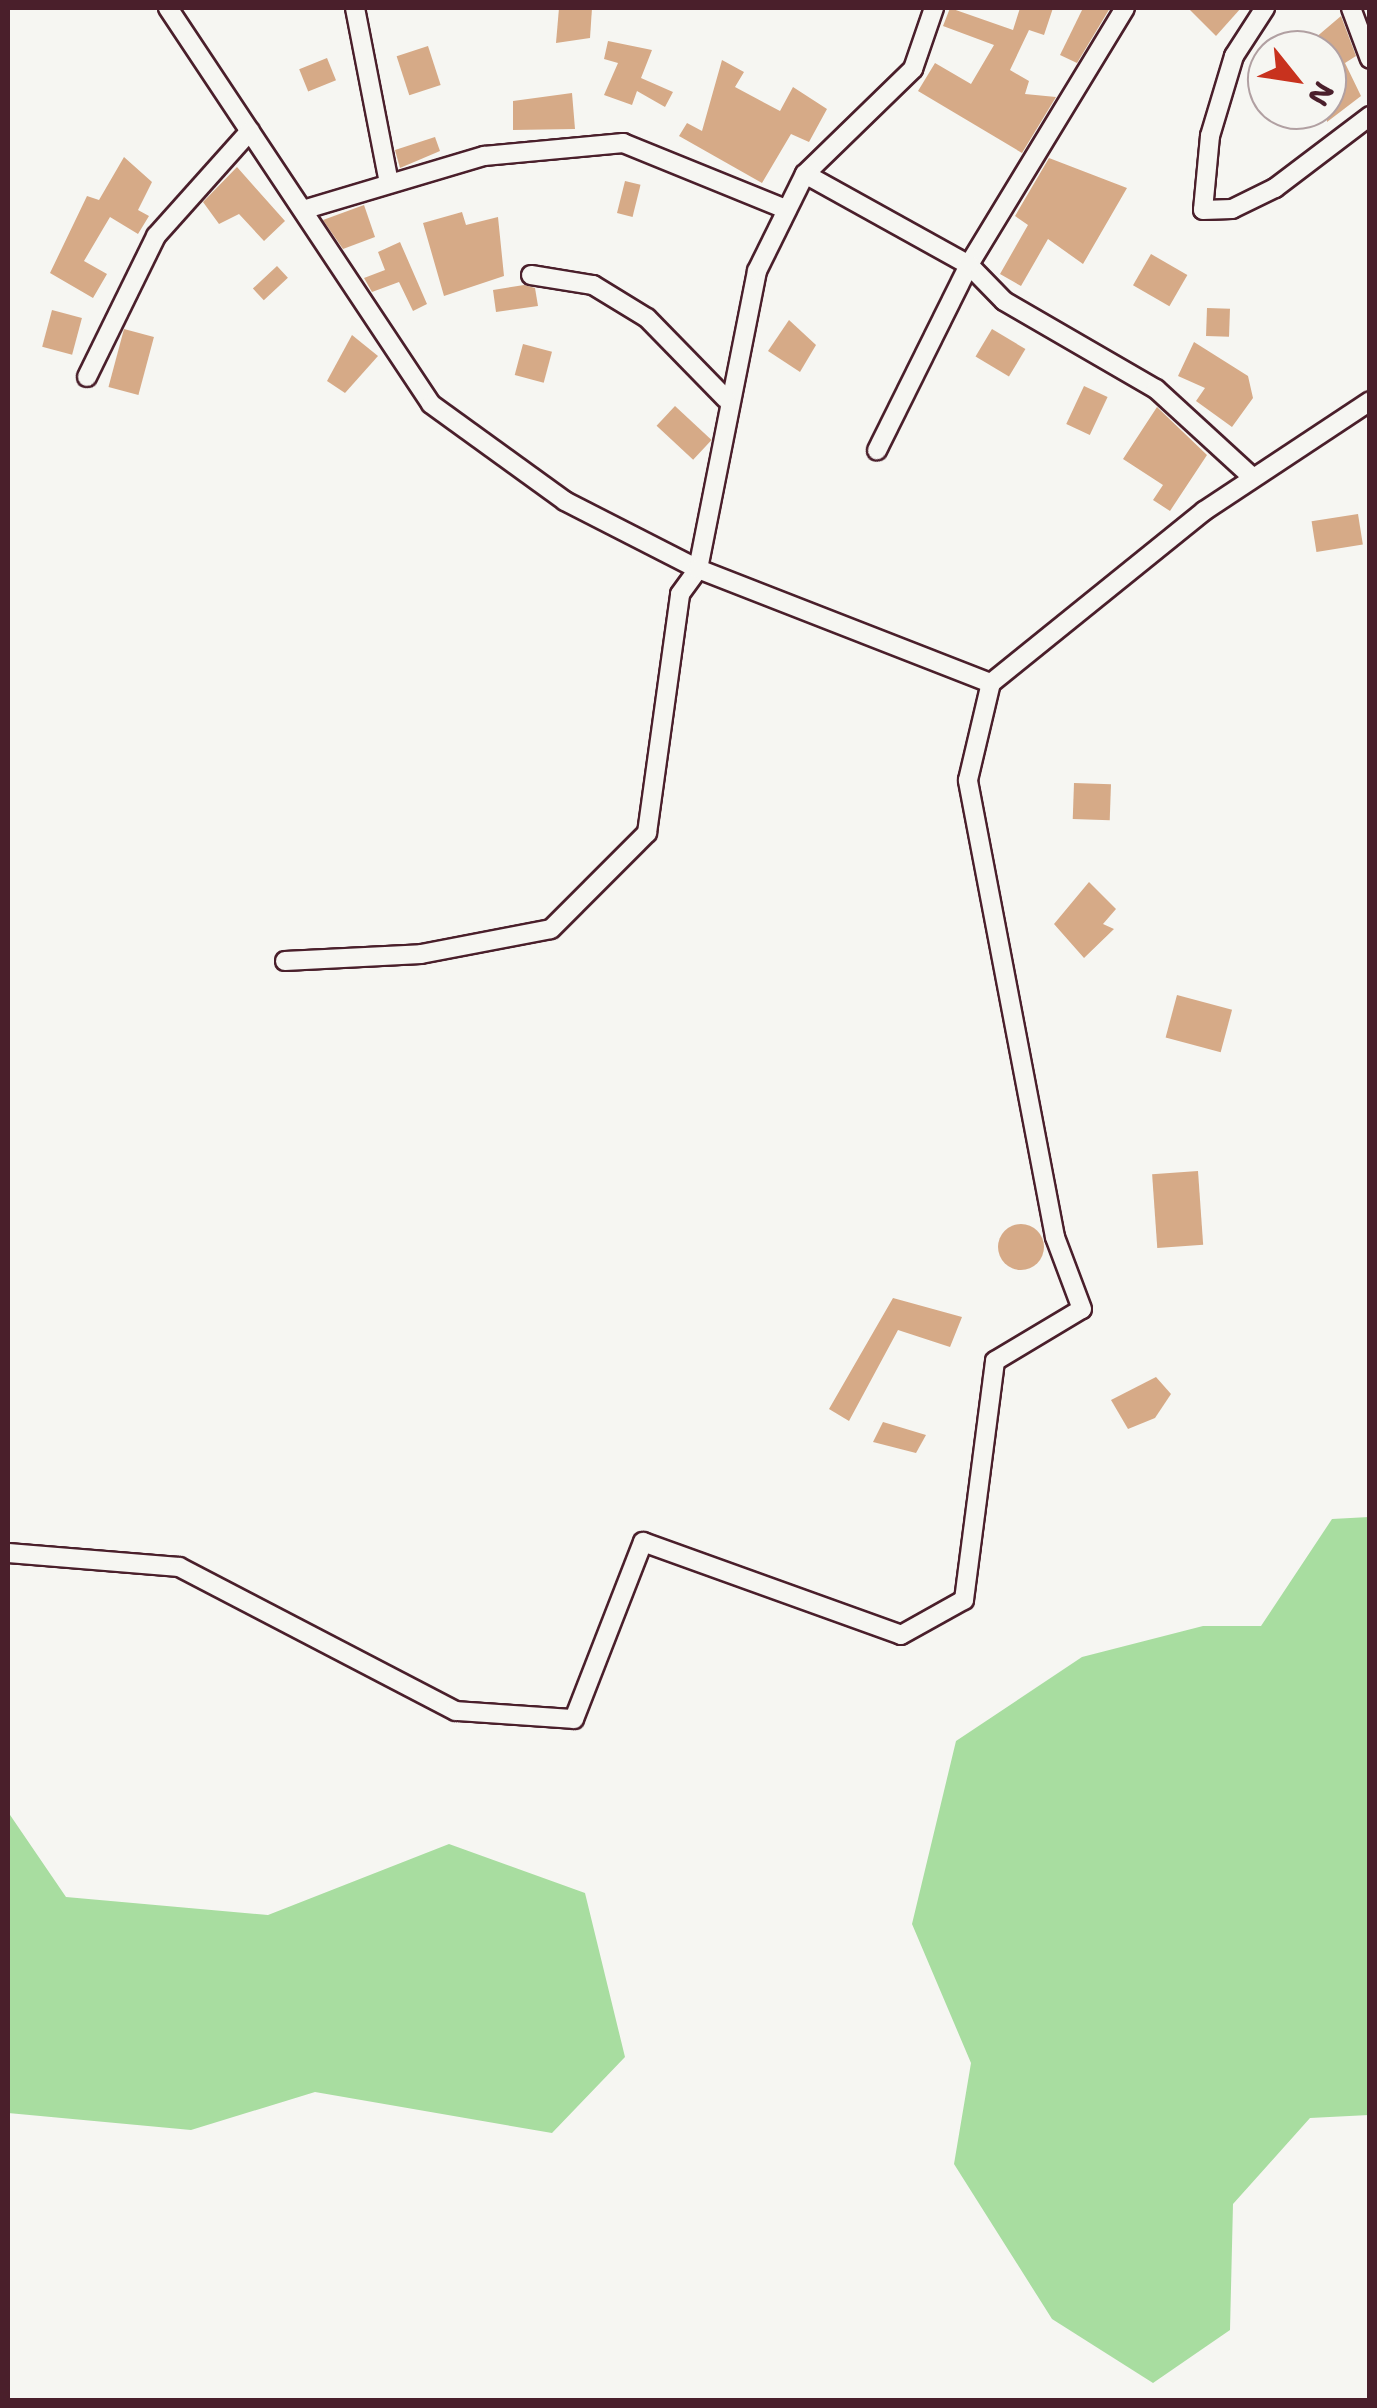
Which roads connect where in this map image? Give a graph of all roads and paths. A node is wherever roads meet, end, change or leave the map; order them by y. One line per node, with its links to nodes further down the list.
1 (168, 8): 9 (street)
2 (355, 8): 11 (street)
3 (934, 8): 10 (street)
4 (1126, 8): 14 (street)
5 (1265, 8): 8 (street)
6 (1351, 8): 7 (street)
7 (1370, 59)
8 (1370, 116)
9 (250, 131): 13 (street); 16 (street)
10 (805, 174): 12 (street); 14 (street)
11 (389, 182): 12 (street); 13 (street)
12 (784, 208): 17 (street)
13 (306, 210): 21 (street)
14 (970, 265): 19 (street); 20 (street)
15 (531, 275): 17 (street)
16 (87, 377)
17 (726, 399): 21 (street)
18 (1370, 401): 20 (street)
19 (877, 450)
20 (1252, 477): 22 (street)
21 (698, 569): 22 (street); 23 (street)
22 (990, 683): 24 (street)
23 (285, 961)
24 (8, 1552)

